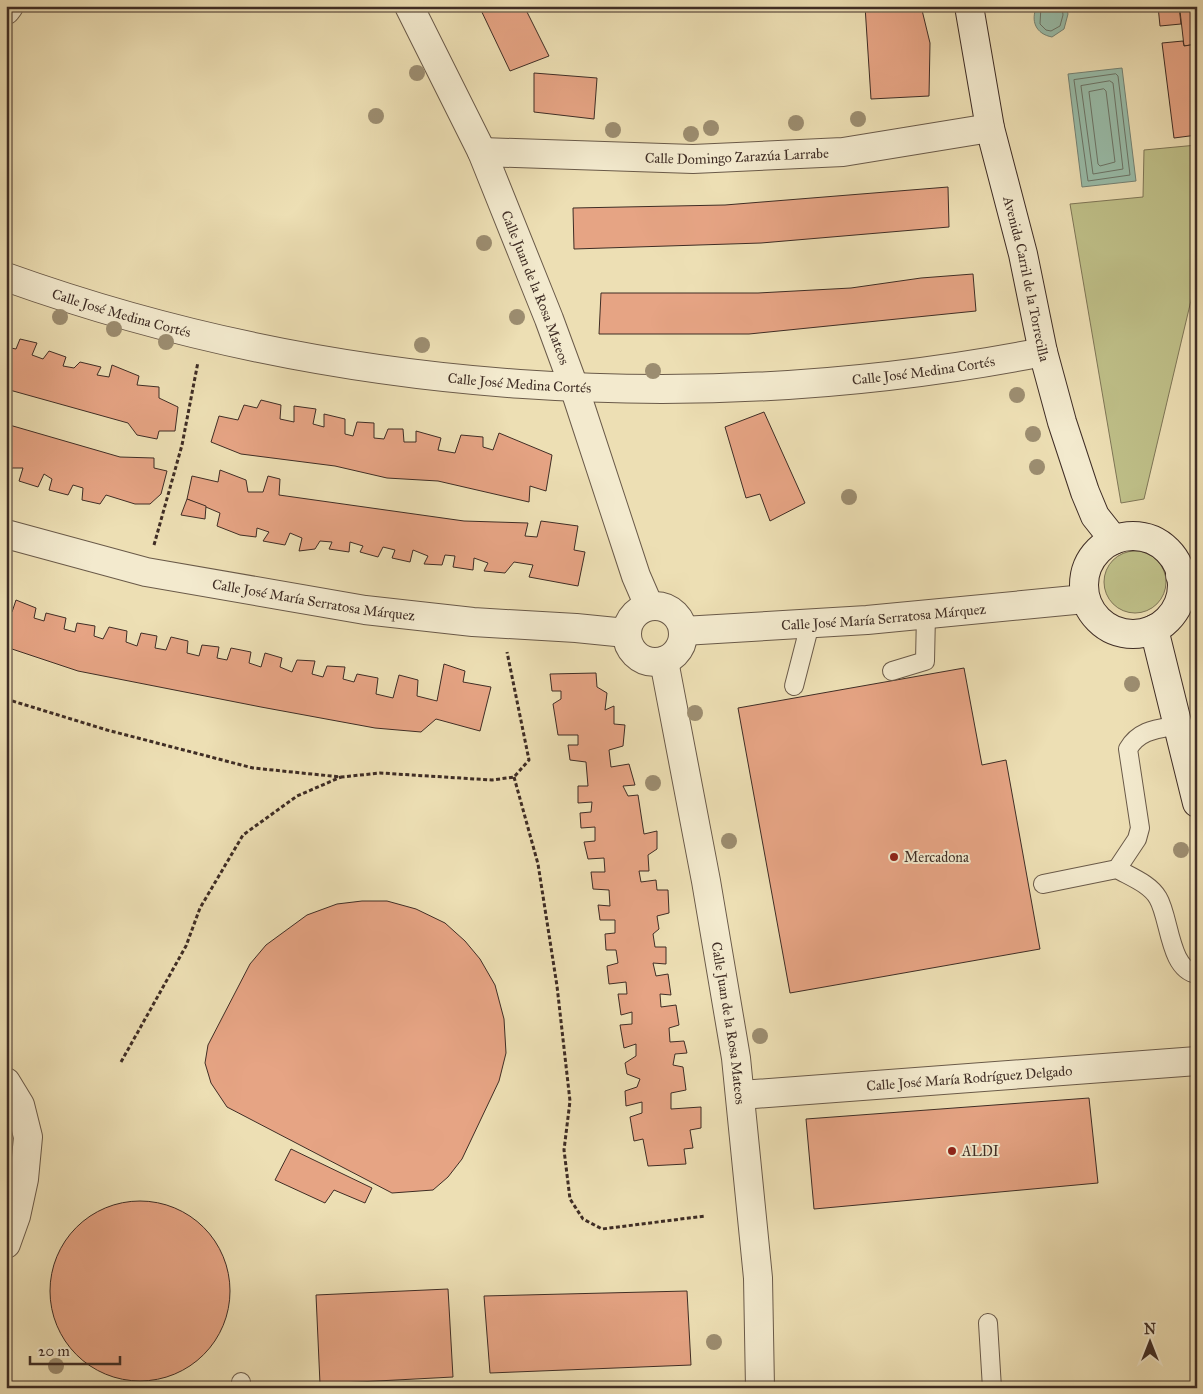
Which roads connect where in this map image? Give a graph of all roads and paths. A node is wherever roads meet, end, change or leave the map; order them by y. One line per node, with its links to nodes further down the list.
1 (9, 6): 4 (street)
2 (410, 6): 6 (street, Calle Juan de la Rosa Mateos)
3 (969, 6): 5 (street, Avenida Carril de la Torrecilla)
4 (6, 10)
5 (990, 128): 6 (street, Calle Domingo Zarazúa Larrabe); 9 (street, Avenida Carril de la Torrecilla)
6 (482, 152): 10 (street, Calle Juan de la Rosa Mateos)
7 (6, 277): 8 (street, Calle José Medina Cortés)
8 (203, 336): 10 (street, Calle José Medina Cortés); 13 (path)
9 (1044, 352): 10 (street, Calle José Medina Cortés); 12 (street, Avenida Carril de la Torrecilla)
10 (574, 387): 16 (street, Calle Juan de la Rosa Mateos)
11 (6, 534): 13 (street, Calle José María Serratosa Márquez)
12 (1114, 540): 14 (street); 15 (street)
13 (146, 572): 21 (street, Calle José María Serratosa Márquez)
14 (1188, 575): 19 (street)
15 (1085, 599): 17 (street, Calle José María Serratosa Márquez); 19 (street)
16 (650, 606): 20 (street); 21 (street)
17 (926, 614): 18 (street, Calle José María Serratosa Márquez); 24 (lane)
18 (810, 624): 20 (street, Calle José María Serratosa Márquez); 25 (lane)
19 (1154, 629): 27 (street)
20 (683, 631): 23 (street)
21 (626, 633): 23 (street)
22 (506, 649): 29 (path)
23 (664, 661): 37 (street, Calle Juan de la Rosa Mateos)
24 (892, 671)
25 (794, 686)
26 (6, 699): 28 (path)
27 (1178, 725): 30 (street); 31 (lane)
28 (341, 777): 29 (path); 35 (path)
29 (514, 777): 38 (path)
30 (1197, 803)
31 (1117, 869): 32 (lane); 33 (lane)
32 (1044, 884)
33 (1197, 974)
34 (1197, 1061): 37 (street, Calle José María Rodríguez Delgado)
35 (121, 1062)
36 (6, 1082): 39 (street)
37 (740, 1095): 41 (street, Calle Juan de la Rosa Mateos)
38 (705, 1216)
39 (6, 1244)
40 (988, 1323): 42 (lane)
41 (760, 1388)
42 (992, 1388)

